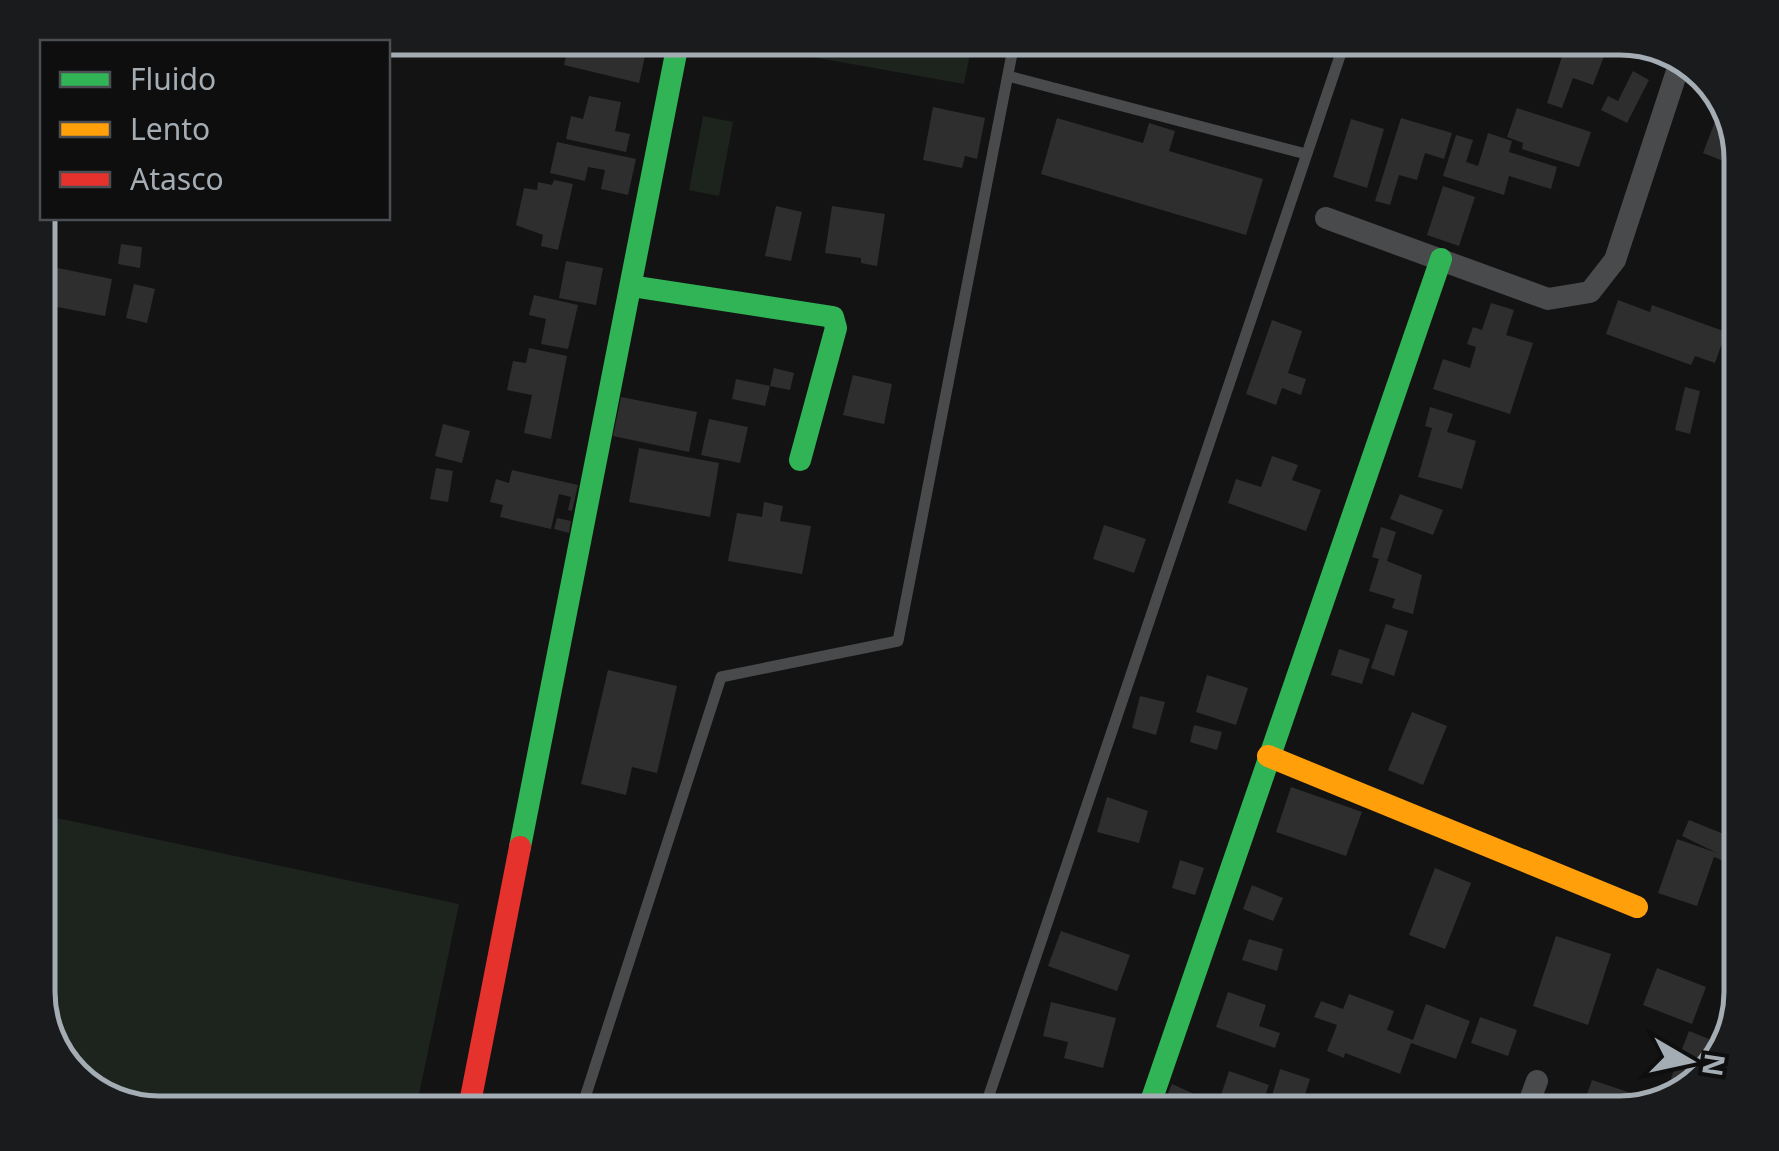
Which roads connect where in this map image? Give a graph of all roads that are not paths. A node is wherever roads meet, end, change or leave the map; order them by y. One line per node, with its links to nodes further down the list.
1 (676, 55): 9 (street)
2 (1012, 55): 5 (lane)
3 (1340, 55): 6 (lane)
4 (1677, 72): 8 (street)
5 (1008, 76): 6 (lane); 15 (lane)
6 (1306, 154): 16 (lane)
7 (1326, 218): 8 (street)
8 (1440, 259): 11 (street)
9 (631, 286): 10 (street); 14 (street)
10 (800, 460)
11 (1268, 756): 12 (street); 17 (street)
12 (1637, 907)
13 (1537, 1081): 18 (street)
14 (472, 1096)
15 (586, 1096)
16 (989, 1096)
17 (1153, 1096)
18 (1532, 1096)

